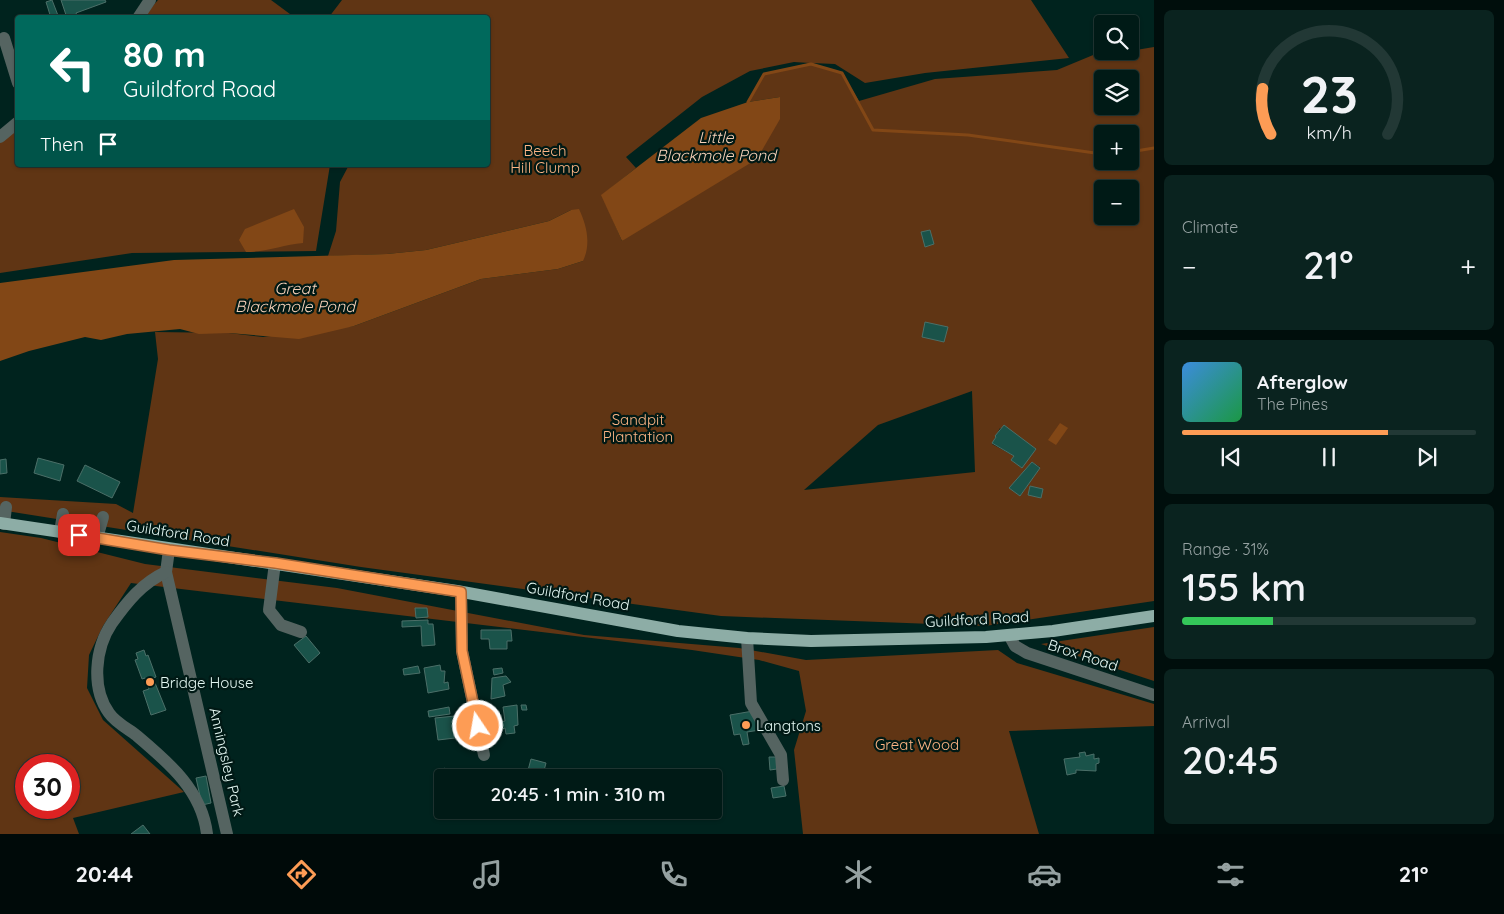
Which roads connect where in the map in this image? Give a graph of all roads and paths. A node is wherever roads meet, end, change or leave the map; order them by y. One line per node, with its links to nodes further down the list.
1 (150, 0): 2 (street)
2 (140, 15)
3 (4, 38): 4 (street)
4 (15, 73)
5 (15, 124): 6 (street)
6 (0, 137)
7 (6, 507): 10 (street)
8 (63, 514): 11 (street)
9 (103, 517): 12 (street)
10 (2, 524): 11 (main road, Guildford Road)
11 (60, 532): 12 (main road, Guildford Road)
12 (97, 538): 13 (main road, Guildford Road)
13 (169, 550): 14 (main road, Guildford Road); 15 (street, Anningsley Park)
14 (275, 563): 16 (main road, Guildford Road); 18 (street)
15 (166, 572): 24 (street); 25 (street, Anningsley Park)
16 (461, 592): 20 (main road, Guildford Road); 22 (street)
17 (1154, 616): 19 (main road, Guildford Road)
18 (301, 632)
19 (1010, 635): 20 (main road, Guildford Road); 21 (street, Brox Road)
20 (747, 638): 23 (street)
21 (1154, 695)
22 (484, 755)
23 (783, 780)
24 (207, 834)
25 (227, 834)

